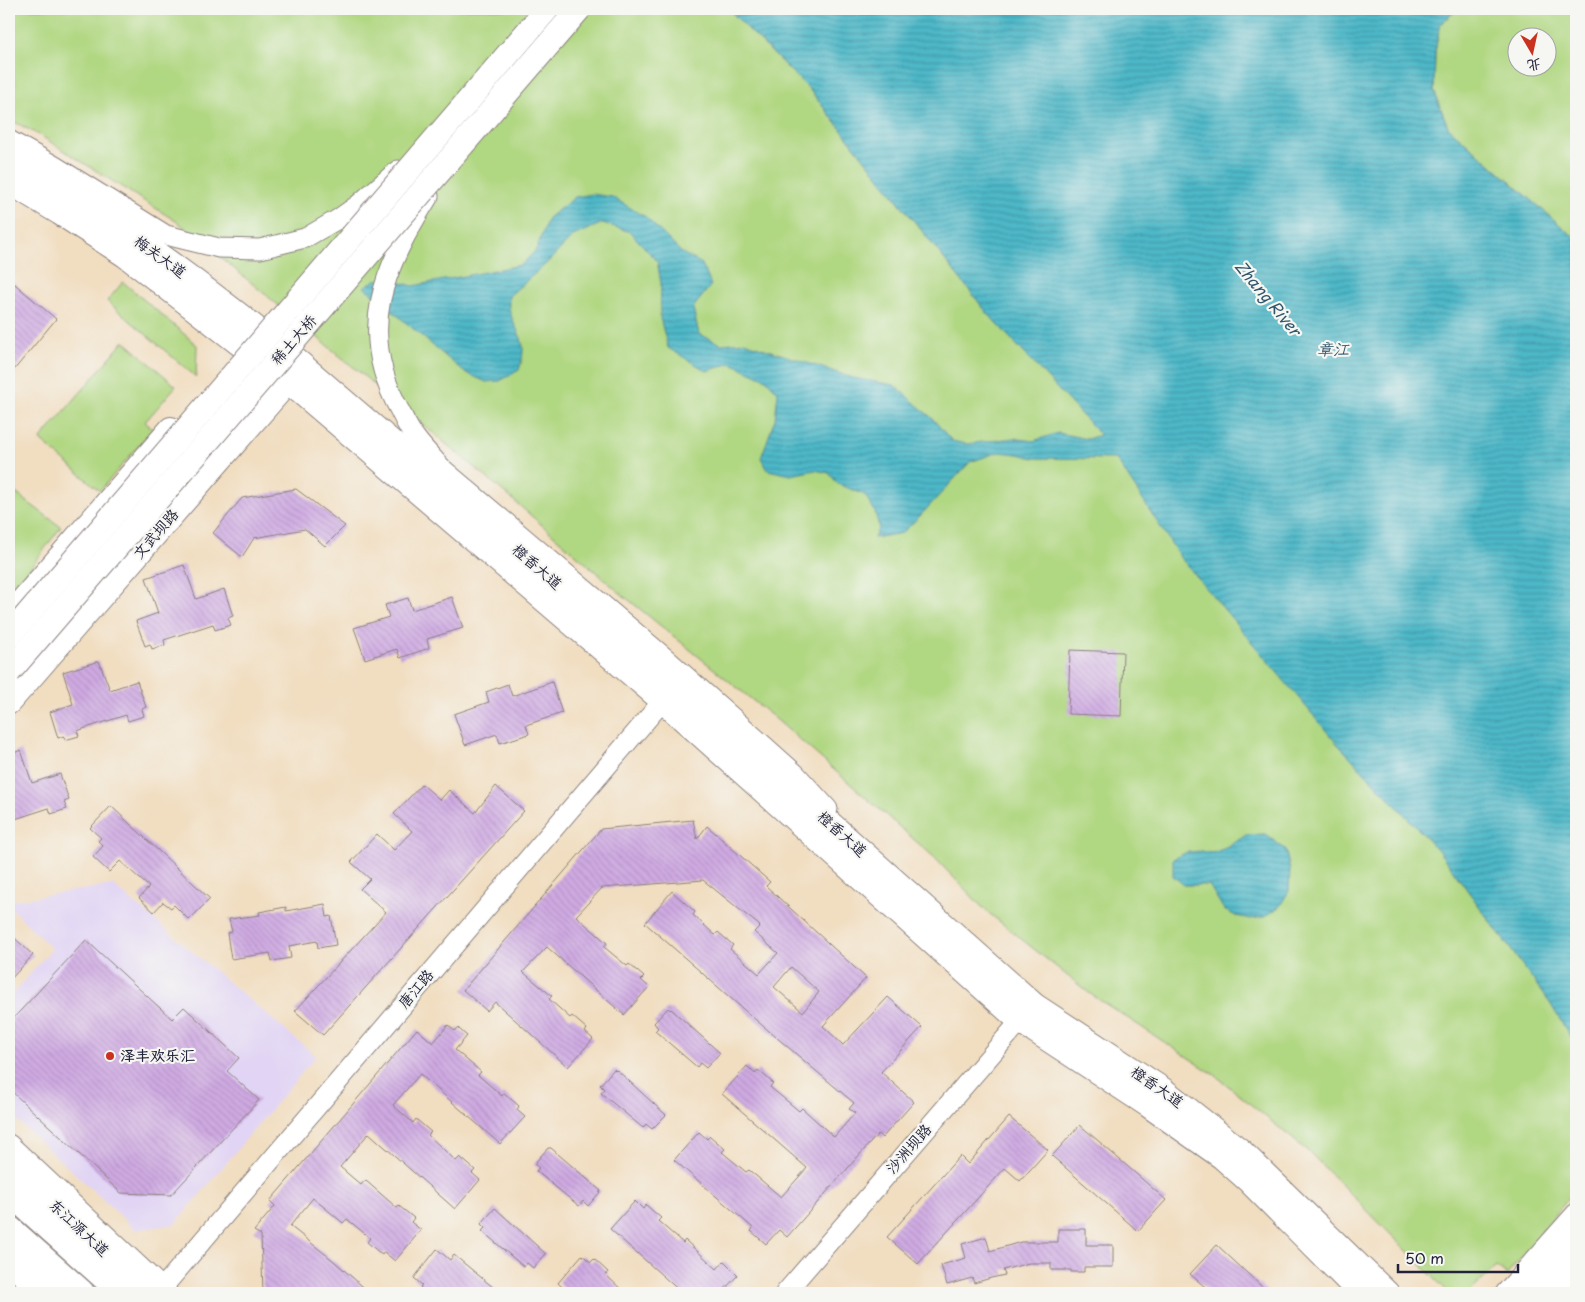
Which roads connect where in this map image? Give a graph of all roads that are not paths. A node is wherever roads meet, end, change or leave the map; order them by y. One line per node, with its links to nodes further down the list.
1 (547, 9): 3 (main road, 稀土大桥, bridge)
2 (580, 9): 5 (main road, 稀土大桥, bridge)
3 (440, 134): 4 (street, bridge); 11 (main road, 稀土大桥, bridge)
4 (9, 140)
5 (457, 151): 12 (main road, 稀土大桥, bridge); 15 (street, bridge)
6 (9, 160): 8 (main road, 梅关大道)
7 (9, 182): 8 (main road, 梅关大道)
8 (248, 336): 9 (main road, 梅关大道); 10 (main road)
9 (296, 373): 13 (main road, 橙香大道); 14 (main road, 文武坝路)
10 (9, 616)
11 (9, 636)
12 (9, 672)
13 (669, 693): 15 (main road, 橙香大道); 16 (main road, 橙香大道); 26 (street, 唐江路)
14 (9, 702)
15 (908, 893): 16 (main road, 橙香大道)
16 (1027, 1013): 31 (street, 沙洲坝路); 32 (main road, 橙香大道); 33 (main road, 橙香大道)
17 (9, 1144): 26 (street)
18 (9, 1164): 26 (main road, 东江源大道)
19 (9, 1190): 30 (highway)
20 (1576, 1213): 34 (street)
21 (9, 1230): 29 (highway)
22 (1576, 1242): 35 (highway)
23 (9, 1251): 28 (main road)
24 (9, 1265): 27 (street)
25 (1576, 1279): 36 (highway)
26 (159, 1292)
27 (40, 1293)
28 (58, 1293)
29 (80, 1293)
30 (125, 1293)
31 (784, 1293)
32 (1360, 1293)
33 (1387, 1293)
34 (1505, 1293)
35 (1530, 1293)
36 (1563, 1293)

